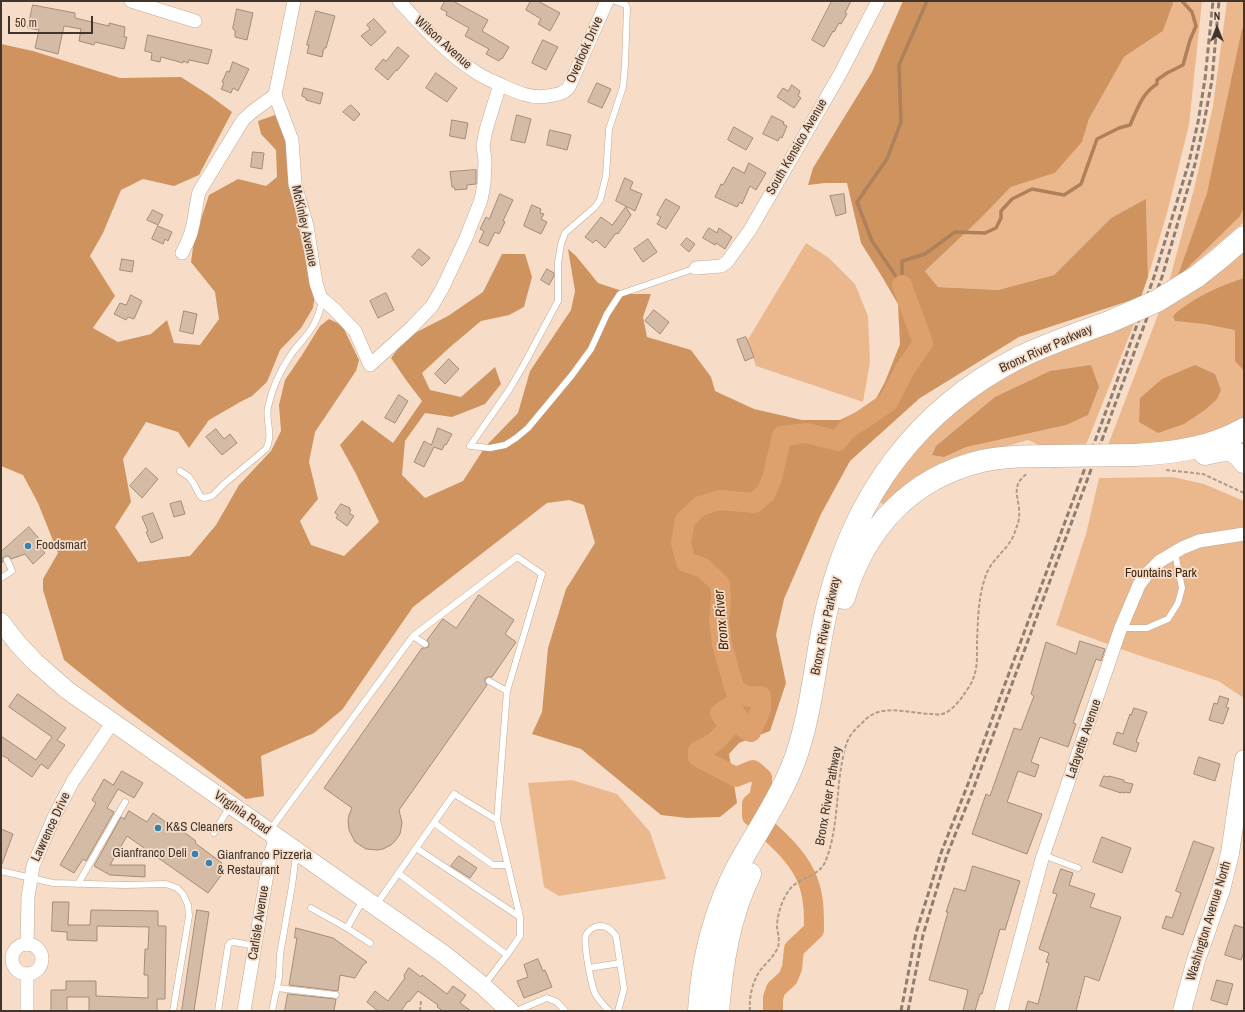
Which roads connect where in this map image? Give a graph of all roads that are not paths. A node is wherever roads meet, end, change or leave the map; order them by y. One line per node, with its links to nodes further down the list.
1 (131, 1): 7 (street)
2 (294, 1): 11 (street)
3 (398, 1): 9 (street, Wilson Avenue)
4 (607, 1): 10 (street, Overlook Drive)
5 (615, 1): 14 (lane)
6 (878, 1): 14 (street, South Kensico Avenue)
7 (146, 3): 8 (street)
8 (195, 21)
9 (500, 84): 10 (street, Wilson Avenue); 15 (street, McKinley Avenue)
10 (558, 94)
11 (275, 95): 13 (street); 15 (street, McKinley Avenue)
12 (1244, 237): 34 (highway, Bronx River Parkway, bridge)
13 (182, 253)
14 (696, 268)
15 (323, 300): 19 (lane)
16 (1244, 429): 17 (highway, Bronx River Parkway)
17 (1141, 454): 18 (highway); 34 (highway, Bronx River Parkway, bridge)
18 (1244, 462)
19 (180, 471)
20 (1244, 534): 21 (street, Lafayette Avenue)
21 (1175, 552): 25 (street, Lafayette Avenue); 25 (lane)
22 (7, 560): 23 (lane)
23 (1, 578)
24 (1, 622): 30 (street, Virginia Road)
25 (1121, 628): 43 (street, Lafayette Avenue)
26 (413, 636): 27 (lane); 29 (lane); 39 (lane)
27 (425, 644)
28 (489, 681): 29 (lane)
29 (507, 691): 35 (lane)
30 (112, 723): 33 (street, Virginia Road); 48 (street, Lawrence Drive)
31 (1244, 759): 37 (street, Washington Avenue North)
32 (125, 802): 49 (lane)
33 (231, 805): 38 (lane); 39 (street, Virginia Road)
34 (776, 815): 41 (highway, Bronx River Parkway)
35 (497, 820): 36 (lane); 44 (lane)
36 (434, 823): 40 (lane); 44 (lane)
37 (1239, 826): 77 (street, Washington Avenue North)
38 (214, 833)
39 (272, 834): 42 (street, Virginia Road); 56 (street, Carlisle Avenue)
40 (416, 848): 47 (lane); 52 (lane)
41 (756, 849): 74 (highway, Bronx River Parkway); 75 (highway, Bronx River Parkway)
42 (296, 850): 50 (street, Virginia Road); 62 (lane)
43 (1044, 855): 45 (lane); 76 (street, Lafayette Avenue)
44 (507, 865): 52 (lane)
45 (1078, 868)
46 (1, 871): 48 (lane)
47 (398, 873): 50 (lane); 57 (lane)
48 (30, 878): 49 (lane); 55 (street, Lawrence Drive)
49 (78, 884): 66 (lane)
50 (369, 902): 53 (lane); 61 (street, Virginia Road)
51 (311, 908): 53 (lane)
52 (520, 917): 57 (lane)
53 (347, 928): 54 (lane)
54 (370, 943)
55 (27, 945): 60 (street); 60 (street)
56 (255, 946): 67 (lane); 68 (street, Carlisle Avenue)
57 (508, 955): 61 (lane)
58 (620, 963): 59 (lane); 59 (lane); 73 (lane)
59 (589, 968): 72 (lane)
60 (27, 974): 65 (street)
61 (483, 986): 64 (street, Virginia Road)
62 (276, 988): 63 (lane); 69 (lane)
63 (336, 995)
64 (522, 1009): 70 (lane); 71 (lane)
65 (26, 1011)
66 (173, 1011)
67 (218, 1011)
68 (244, 1011)
69 (272, 1011)
70 (516, 1011)
71 (565, 1011)
72 (609, 1011)
73 (618, 1011)
74 (699, 1011)
75 (718, 1011)
76 (1001, 1011)
77 (1182, 1011)

